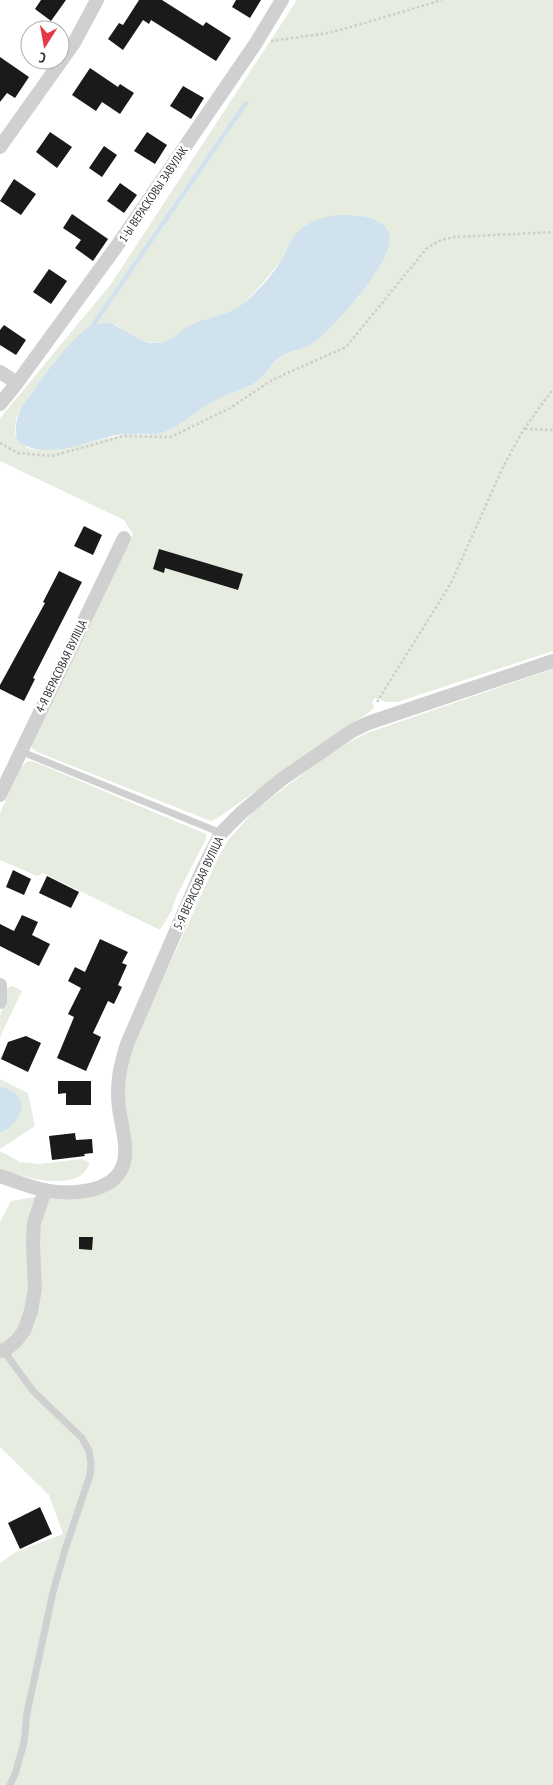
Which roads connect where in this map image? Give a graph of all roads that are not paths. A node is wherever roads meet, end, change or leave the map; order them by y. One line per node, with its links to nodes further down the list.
1 (97, 0): 3 (street)
2 (282, 0): 5 (street, 1-Ы ВЕРАСКОВЫ ЗАВУЛАК)
3 (0, 147)
4 (0, 372): 5 (street)
5 (17, 383): 6 (street, 1-Ы ВЕРАСКОВЫ ЗАВУЛАК)
6 (0, 404)
7 (124, 538): 9 (street, 4-Я ВЕРАСОВАЯ ВУЛІЦА)
8 (553, 661): 11 (street, 5-Я ВЕРАСОВАЯ ВУЛІЦА)
9 (20, 751): 10 (street, 4-Я ВЕРАСОВАЯ ВУЛІЦА); 11 (lane)
10 (0, 795)
11 (220, 832): 15 (street, 5-Я ВЕРАСОВАЯ ВУЛІЦА)
12 (0, 985): 13 (street)
13 (0, 1002)
14 (0, 1176): 15 (street, 5-Я ВЕРАСОВАЯ ВУЛІЦА)
15 (45, 1190): 16 (street)
16 (2, 1351): 17 (lane)
17 (10, 1785)

